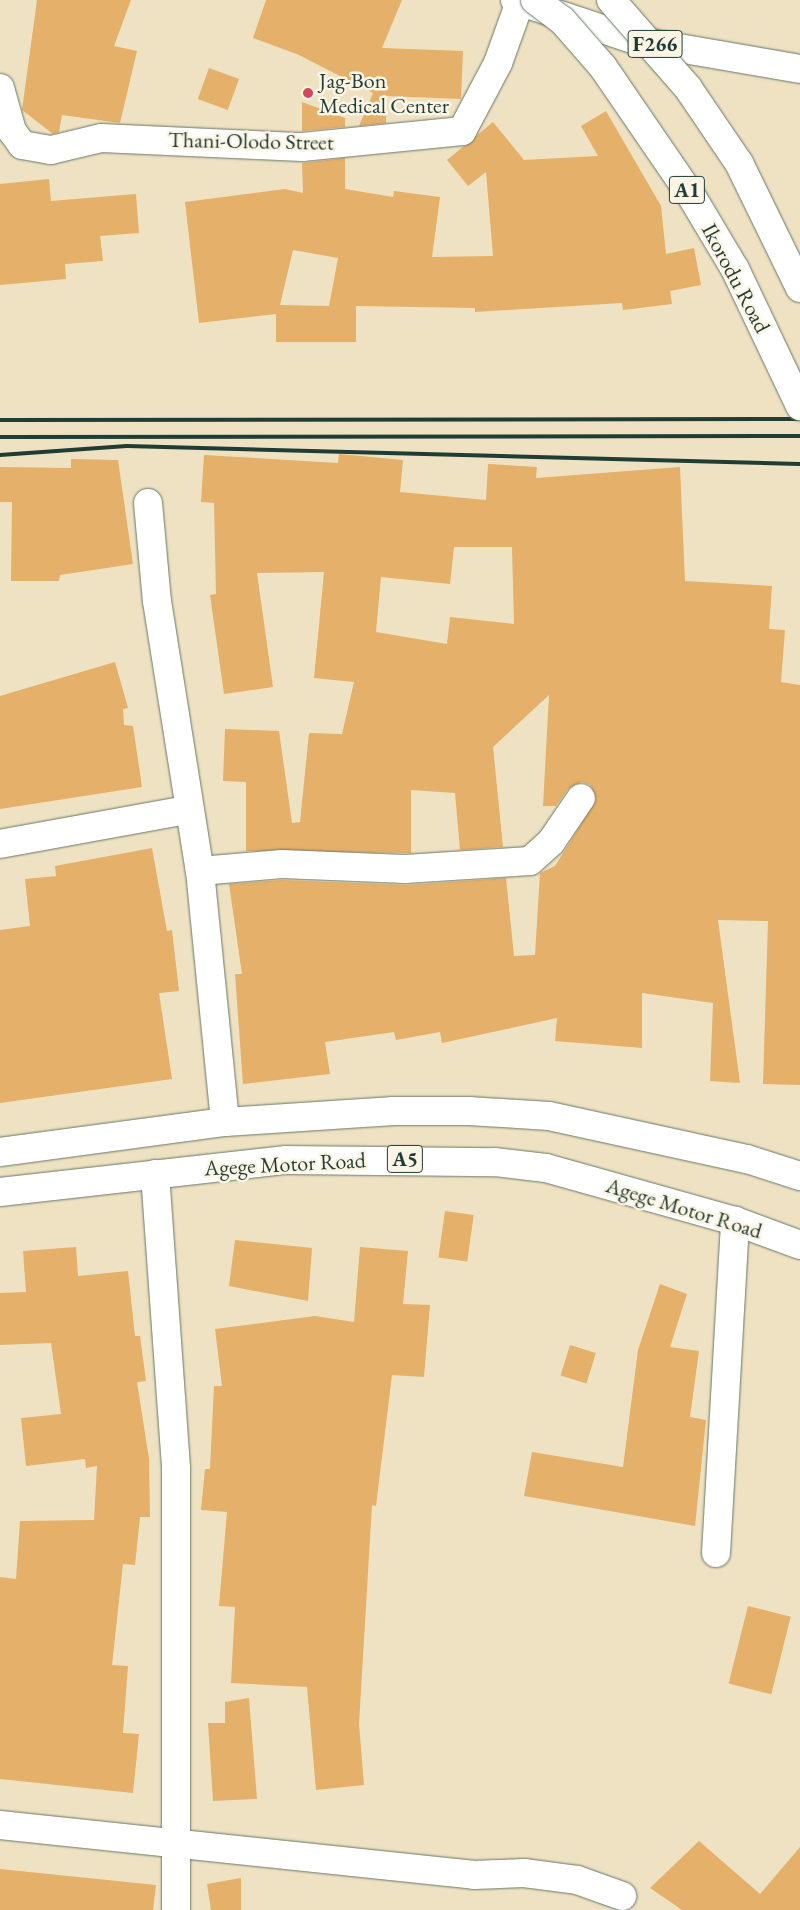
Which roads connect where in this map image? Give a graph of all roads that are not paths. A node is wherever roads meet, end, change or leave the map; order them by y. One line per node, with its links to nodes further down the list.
1 (610, 0): 3 (main road); 6 (main road, A1, bridge)
2 (523, 1): 3 (main road, F266); 5 (main road, Thani-Olodo Street); 7 (main road, Ikorodu Road / A1, bridge)
3 (638, 41): 4 (main road, F266)
4 (800, 69)
5 (0, 88)
6 (800, 288)
7 (800, 406)
8 (148, 503): 10 (main road)
9 (581, 798): 12 (main road)
10 (188, 810): 11 (main road); 12 (main road)
11 (0, 844)
12 (200, 871): 13 (main road)
13 (225, 1122): 14 (main road, Agege Motor Road / A5); 16 (main road, Agege Motor Road / A5)
14 (0, 1152)
15 (155, 1174): 17 (main road, Agege Motor Road / A5); 18 (main road, Agege Motor Road / A5); 22 (main road)
16 (800, 1176)
17 (0, 1192)
18 (735, 1221): 19 (main road, Agege Motor Road / A5); 20 (main road)
19 (800, 1245)
20 (716, 1553)
21 (0, 1825): 22 (main road)
22 (173, 1844): 23 (main road); 24 (main road)
23 (622, 1896)
24 (176, 1910)

